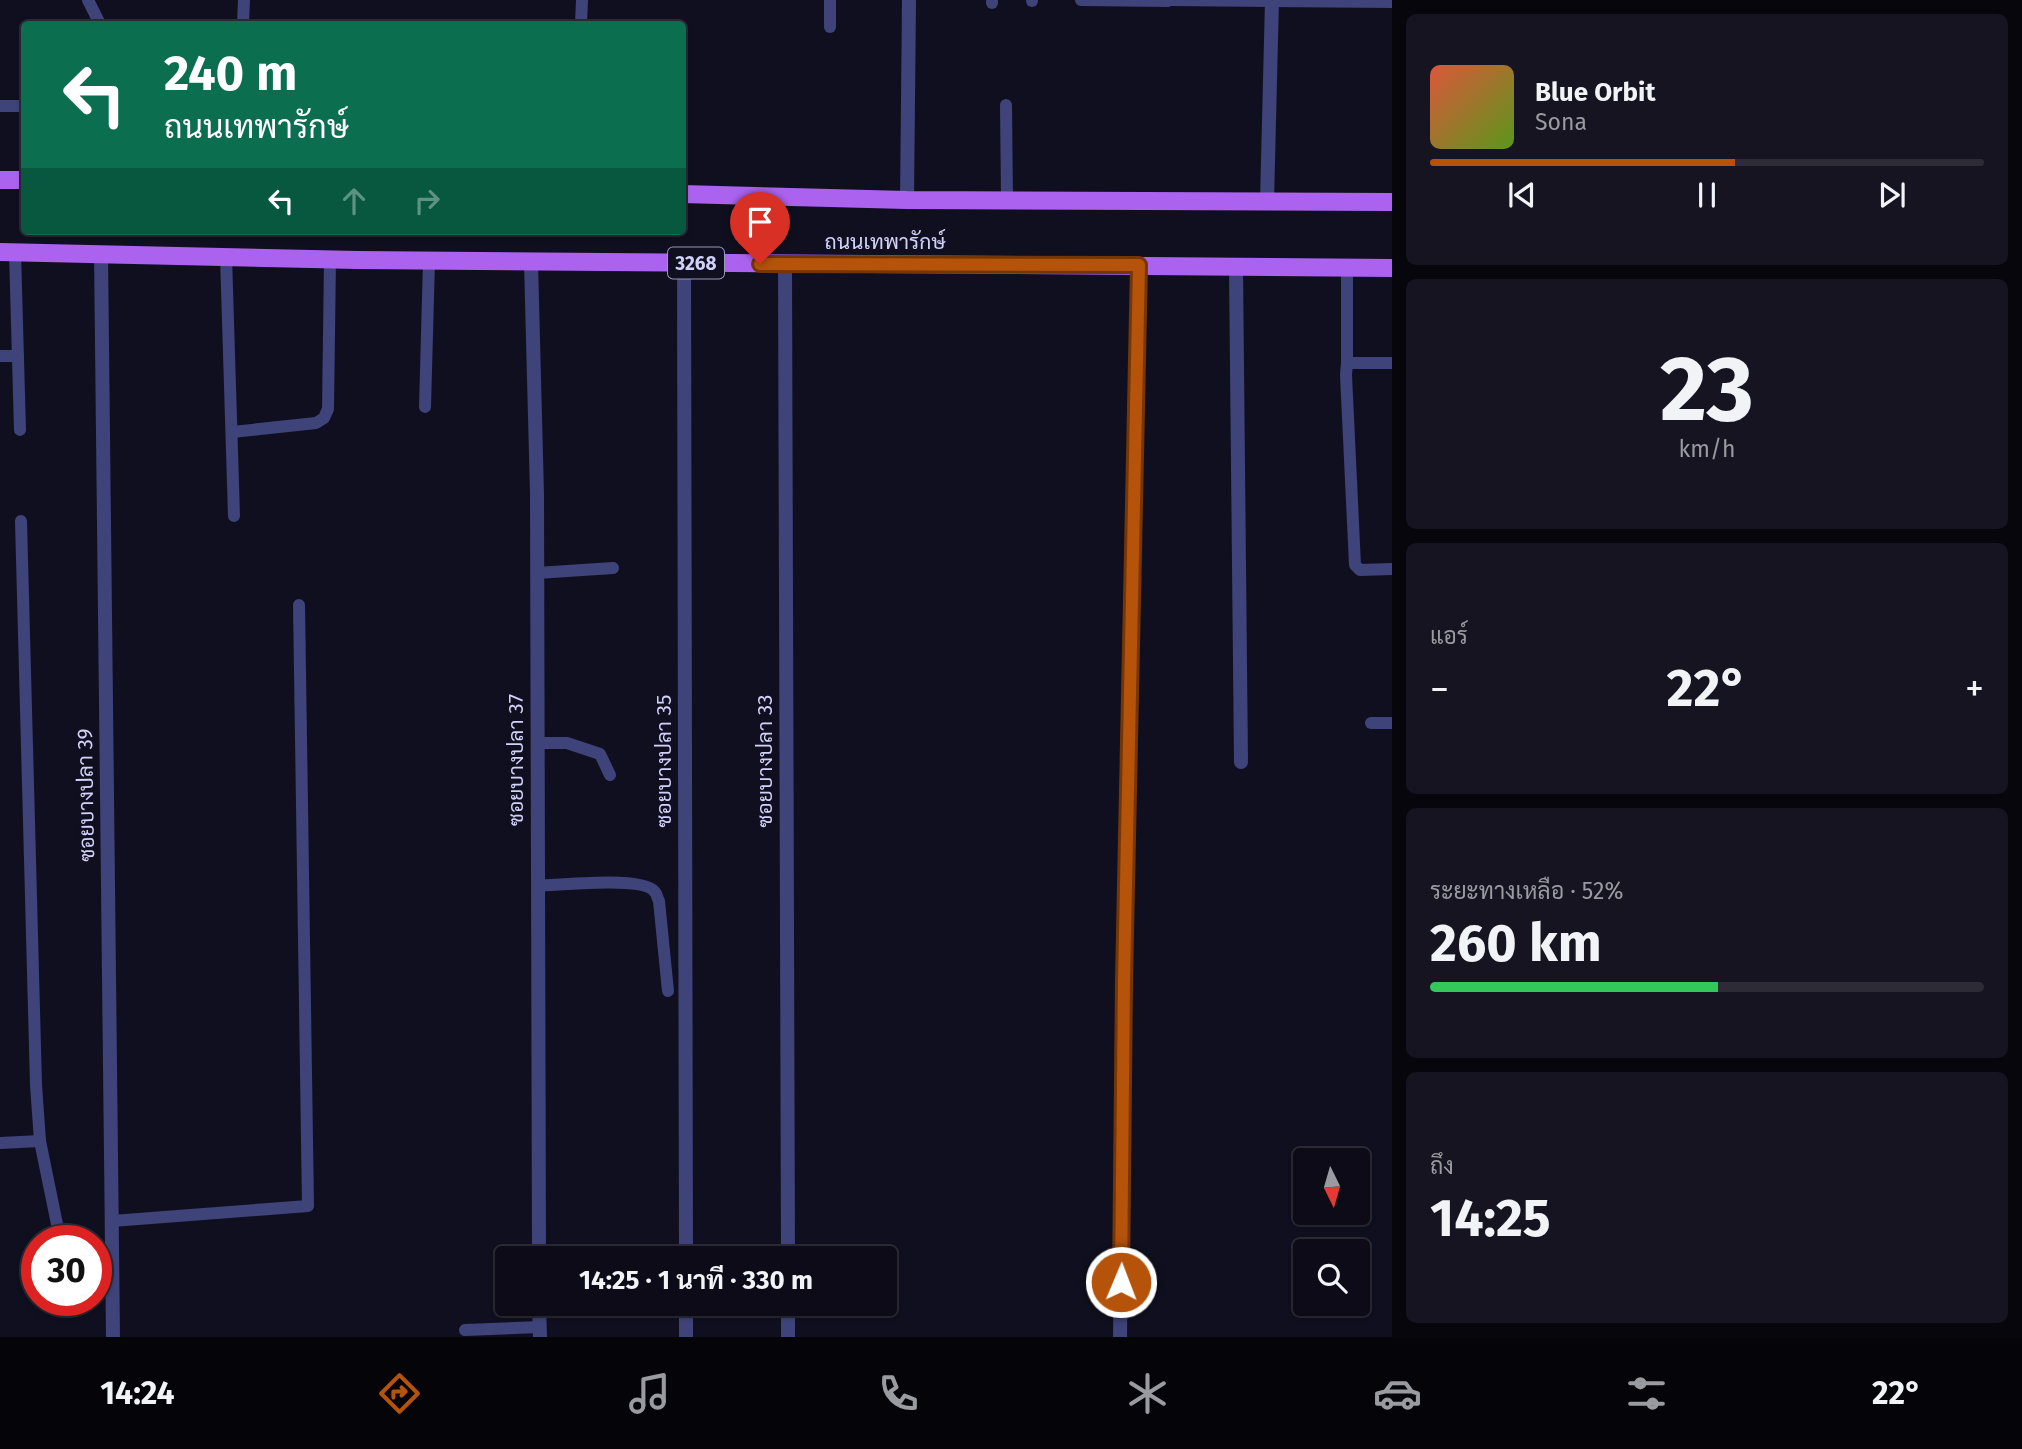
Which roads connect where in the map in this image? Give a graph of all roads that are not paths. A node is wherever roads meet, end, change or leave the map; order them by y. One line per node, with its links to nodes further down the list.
1 (88, 0): 11 (lane)
2 (244, 0): 12 (lane)
3 (582, 0): 13 (lane)
4 (830, 0): 14 (lane)
5 (909, 0): 21 (street)
6 (1081, 0): 7 (lane)
7 (1168, 0): 8 (lane)
8 (1272, 1): 9 (lane); 23 (street)
9 (1378, 1): 10 (lane)
10 (1392, 2)
11 (98, 21)
12 (243, 21)
13 (581, 21)
14 (830, 27)
15 (1006, 105): 22 (lane)
16 (0, 106): 17 (lane)
17 (21, 106)
18 (0, 180): 19 (main road)
19 (21, 180)
20 (686, 194): 21 (main road, ถนนเทพารักษ์)
21 (907, 200): 22 (main road, ถนนเทพารักษ์)
22 (1007, 200): 23 (main road, ถนนเทพารักษ์)
23 (1267, 202): 24 (main road, ถนนเทพารักษ์)
24 (1392, 202)
25 (8, 252): 26 (main road, ถนนเทพารักษ์ / 3268); 38 (lane)
26 (101, 253): 27 (main road, ถนนเทพารักษ์ / 3268); 59 (street, ซอยบางปลา 39)
27 (226, 256): 28 (main road, ถนนเทพารักษ์ / 3268); 43 (lane)
28 (330, 259): 29 (main road, ถนนเทพารักษ์ / 3268); 43 (lane)
29 (429, 261): 30 (main road, ถนนเทพารักษ์ / 3268); 41 (lane)
30 (531, 262): 31 (main road, ถนนเทพารักษ์ / 3268); 48 (street, ซอยบางปลา 37)
31 (684, 263): 32 (main road, ถนนเทพารักษ์ / 3268); 62 (street, ซอยบางปลา 35)
32 (785, 264): 33 (main road, ถนนเทพารักษ์ / 3268); 63 (street, ซอยบางปลา 33)
33 (1139, 265): 34 (main road, ถนนเทพารักษ์ / 3268); 71 (street)
34 (1236, 268): 35 (main road, ถนนเทพารักษ์ / 3268); 53 (street)
35 (1347, 268): 36 (main road, ถนนเทพารักษ์ / 3268); 39 (lane)
36 (1392, 268)
37 (0, 356): 38 (lane)
38 (18, 356): 42 (lane)
39 (1347, 363): 40 (lane); 47 (lane)
40 (1392, 363)
41 (425, 407)
42 (20, 430)
43 (232, 432): 44 (lane)
44 (234, 516)
45 (21, 521): 57 (lane)
46 (613, 568): 48 (lane)
47 (1392, 569)
48 (537, 573): 52 (street, ซอยบางปลา 37)
49 (299, 605): 59 (lane)
50 (1371, 723): 51 (lane)
51 (1392, 723)
52 (537, 743): 54 (lane); 55 (street, ซอยบางปลา 37)
53 (1241, 762)
54 (610, 775)
55 (537, 886): 56 (lane); 61 (street, ซอยบางปลา 37)
56 (668, 991)
57 (40, 1141): 58 (lane); 60 (lane)
58 (0, 1143)
59 (112, 1221): 68 (street, ซอยบางปลา 39)
60 (57, 1225)
61 (539, 1246)
62 (686, 1246)
63 (788, 1246)
64 (686, 1316): 69 (street)
65 (788, 1316): 70 (street)
66 (465, 1330): 67 (lane)
67 (540, 1332)
68 (113, 1337)
69 (686, 1337)
70 (788, 1337)
71 (1120, 1337)

